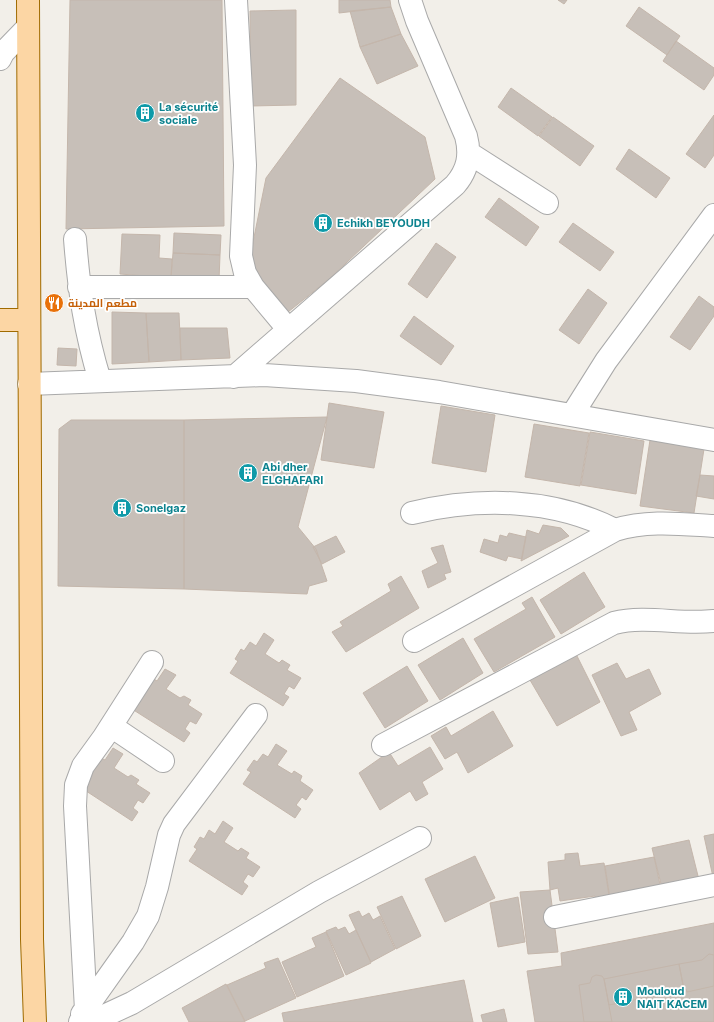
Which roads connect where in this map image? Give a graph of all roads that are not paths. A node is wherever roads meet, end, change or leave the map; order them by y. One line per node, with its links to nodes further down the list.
1 (28, 0): 4 (main road)
2 (236, 0): 11 (street)
3 (410, 0): 6 (street)
4 (28, 27): 5 (street); 13 (main road)
5 (0, 59)
6 (469, 153): 7 (street); 14 (street)
7 (547, 203)
8 (714, 215): 18 (street)
9 (75, 239): 10 (street)
10 (79, 287): 11 (street); 16 (street)
11 (253, 287): 14 (street)
12 (0, 320): 13 (main road)
13 (28, 320): 17 (main road)
14 (288, 329): 15 (street)
15 (234, 377): 16 (street); 18 (street)
16 (100, 381): 17 (street)
17 (29, 384): 34 (main road)
18 (572, 415): 19 (street)
19 (714, 440)
20 (412, 514): 22 (street)
21 (714, 526): 22 (street)
22 (615, 530): 24 (street)
23 (714, 621): 28 (street)
24 (414, 642)
25 (152, 662): 27 (street)
26 (256, 715): 33 (street)
27 (111, 726): 29 (street); 33 (street)
28 (383, 745)
29 (164, 761)
30 (420, 838): 33 (street)
31 (714, 885): 32 (street)
32 (555, 917)
33 (80, 1018)
34 (35, 1022)

